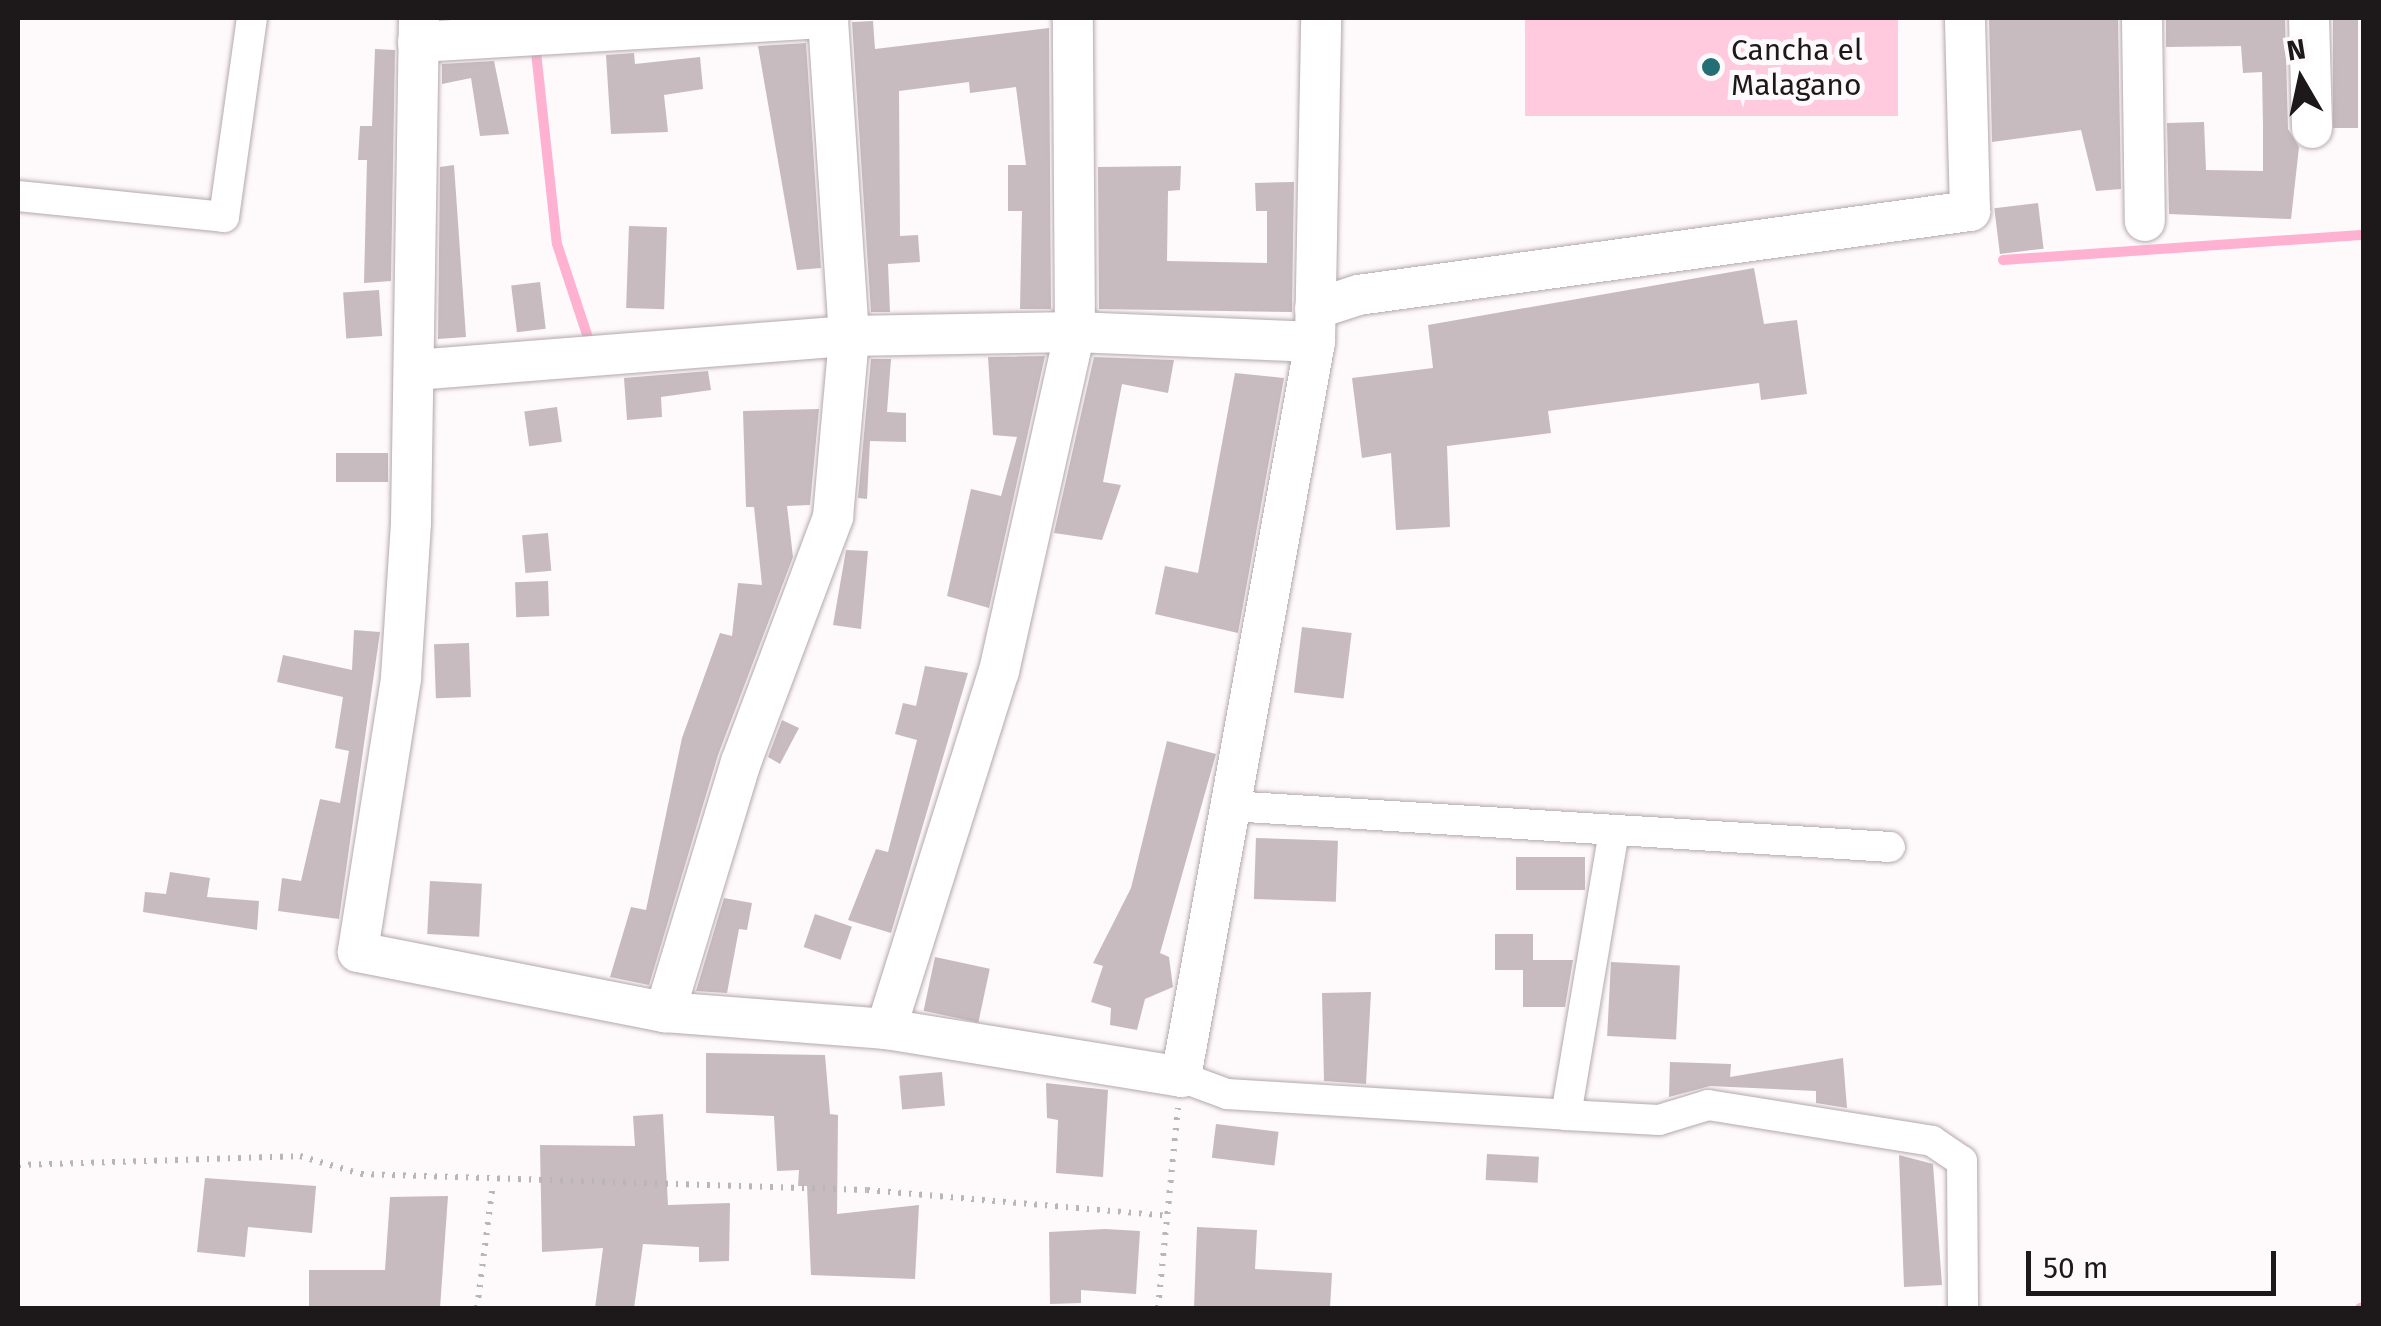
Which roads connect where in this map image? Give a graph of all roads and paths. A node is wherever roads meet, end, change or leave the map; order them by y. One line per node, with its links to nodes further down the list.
1 (252, 18): 10 (street)
2 (828, 18): 8 (street); 14 (street)
3 (1073, 18): 13 (street)
4 (1321, 18): 12 (street)
5 (1965, 18): 12 (street)
6 (2142, 18): 11 (street)
7 (2309, 18): 9 (street)
8 (419, 30): 15 (street)
9 (2312, 128)
10 (18, 196)
11 (2145, 221)
12 (1315, 326): 13 (street); 16 (street)
13 (1075, 332): 14 (street); 20 (street)
14 (849, 336): 15 (street); 19 (street)
15 (415, 370): 19 (street)
16 (1230, 806): 17 (street); 21 (street)
17 (1614, 830): 18 (street); 22 (street)
18 (1890, 847)
19 (665, 1012): 20 (street)
20 (886, 1029): 21 (street)
21 (1181, 1077): 22 (street); 25 (path)
22 (1566, 1115): 28 (street)
23 (18, 1165): 24 (path)
24 (494, 1183): 25 (path); 26 (path)
25 (1169, 1216): 27 (path)
26 (477, 1308)
27 (1158, 1308)
28 (1964, 1308)

